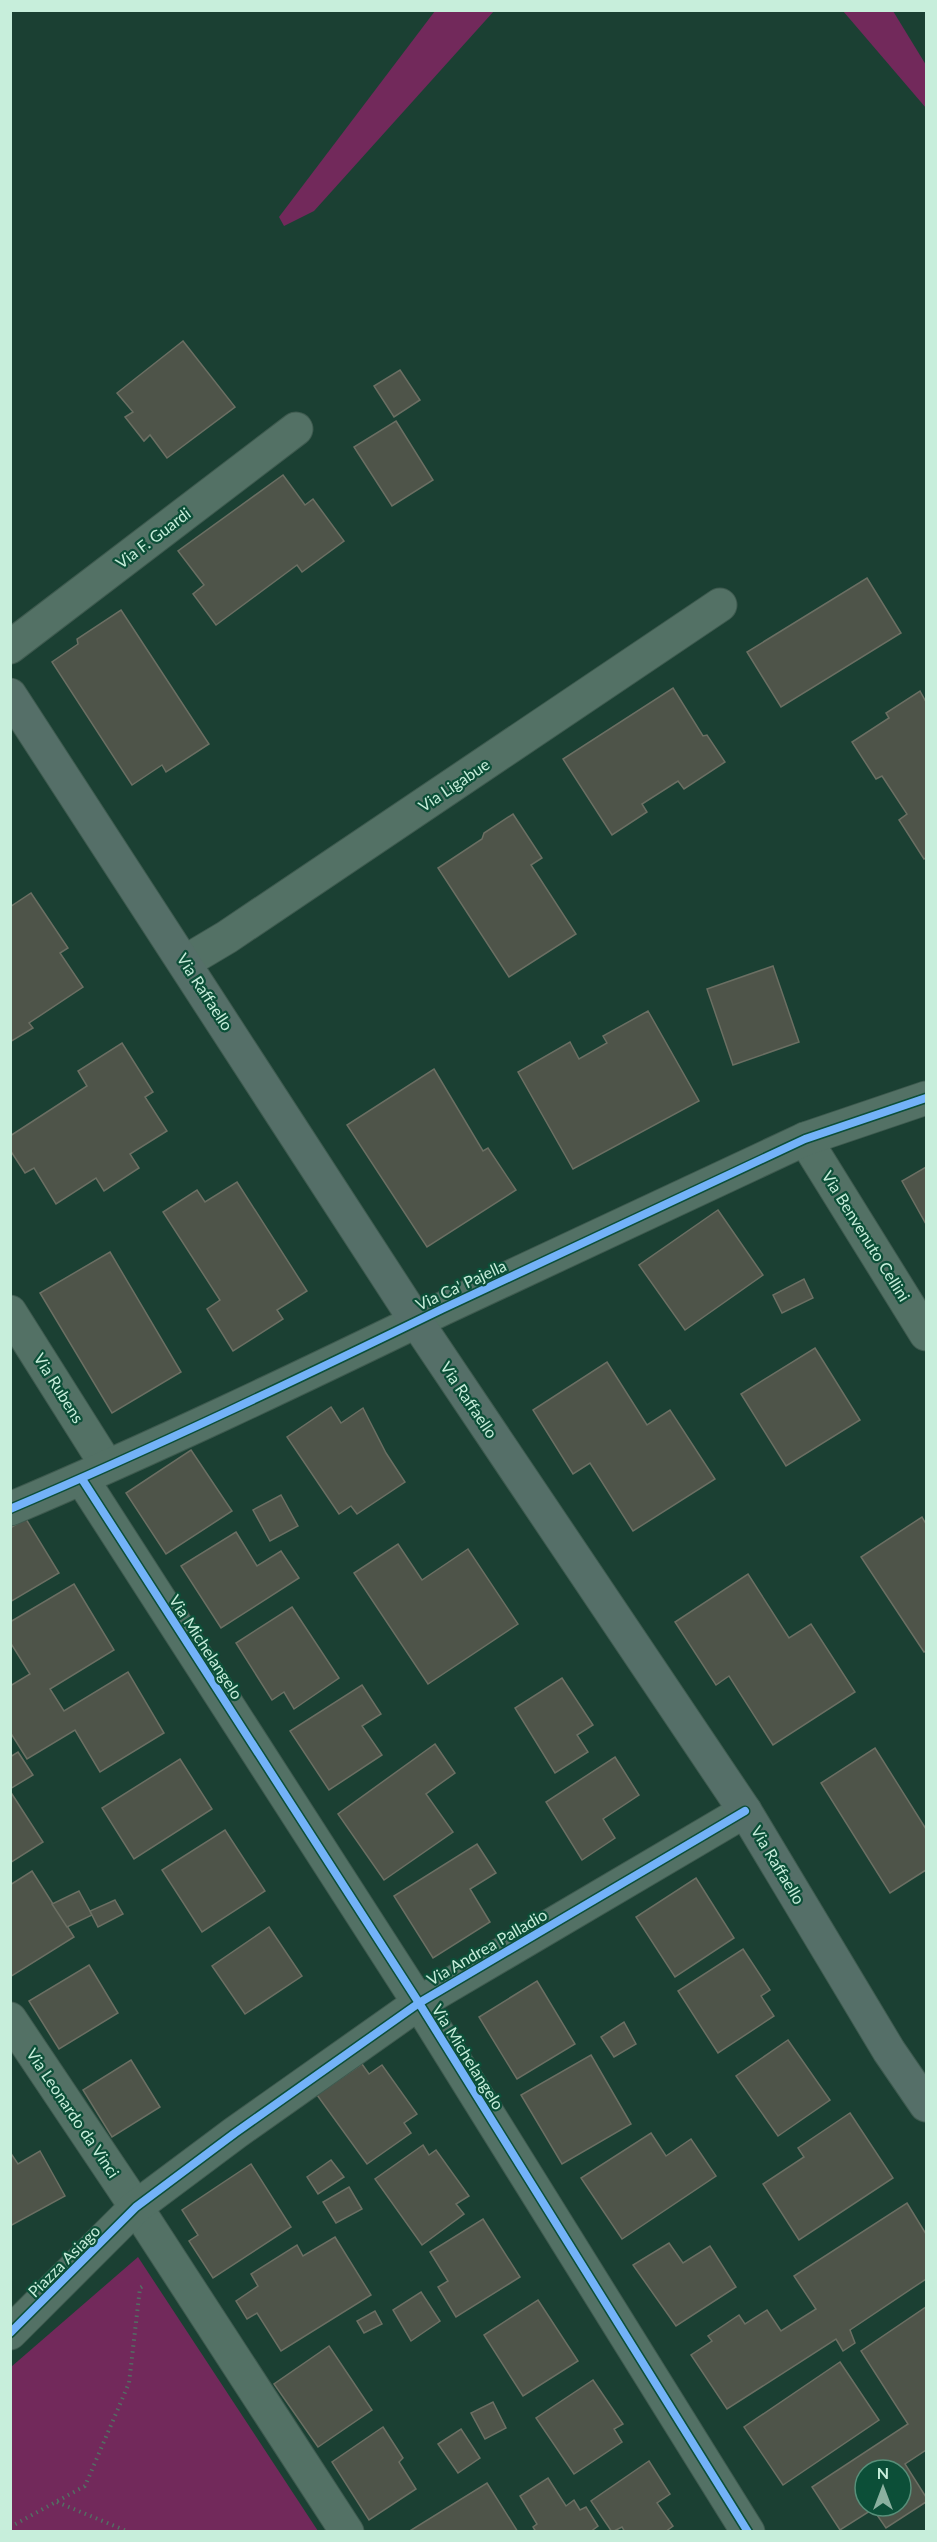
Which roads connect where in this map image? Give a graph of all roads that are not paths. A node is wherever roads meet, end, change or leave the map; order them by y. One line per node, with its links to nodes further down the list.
1 (296, 429): 3 (street, Via F. Guardi)
2 (720, 605): 5 (street, Via Ligabue)
3 (10, 647)
4 (10, 695): 5 (main road, Via Raffaello)
5 (185, 962): 9 (main road, Via Raffaello)
6 (927, 1098): 7 (street, Via Ca' Pajella)
7 (805, 1138): 9 (street, Via Ca' Pajella); 10 (street, Via Benvenuto Cellini)
8 (10, 1311): 11 (street, Via Rubens)
9 (416, 1321): 11 (street, Via Ca' Pajella); 13 (main road, Via Raffaello)
10 (927, 1334)
11 (94, 1472): 12 (street, Via Ca' Pajella); 14 (street, Via Michelangelo)
12 (10, 1509)
13 (745, 1810): 14 (street, Via Andrea Palladio); 16 (main road, Via Raffaello)
14 (419, 2003): 17 (street, Via Andrea Palladio); 20 (street, Via Michelangelo)
15 (10, 2019): 17 (street, Via Leonardo da Vinci)
16 (927, 2106)
17 (136, 2207): 18 (street, Piazza Asiago); 19 (street)
18 (10, 2333)
19 (346, 2532)
20 (748, 2532)

